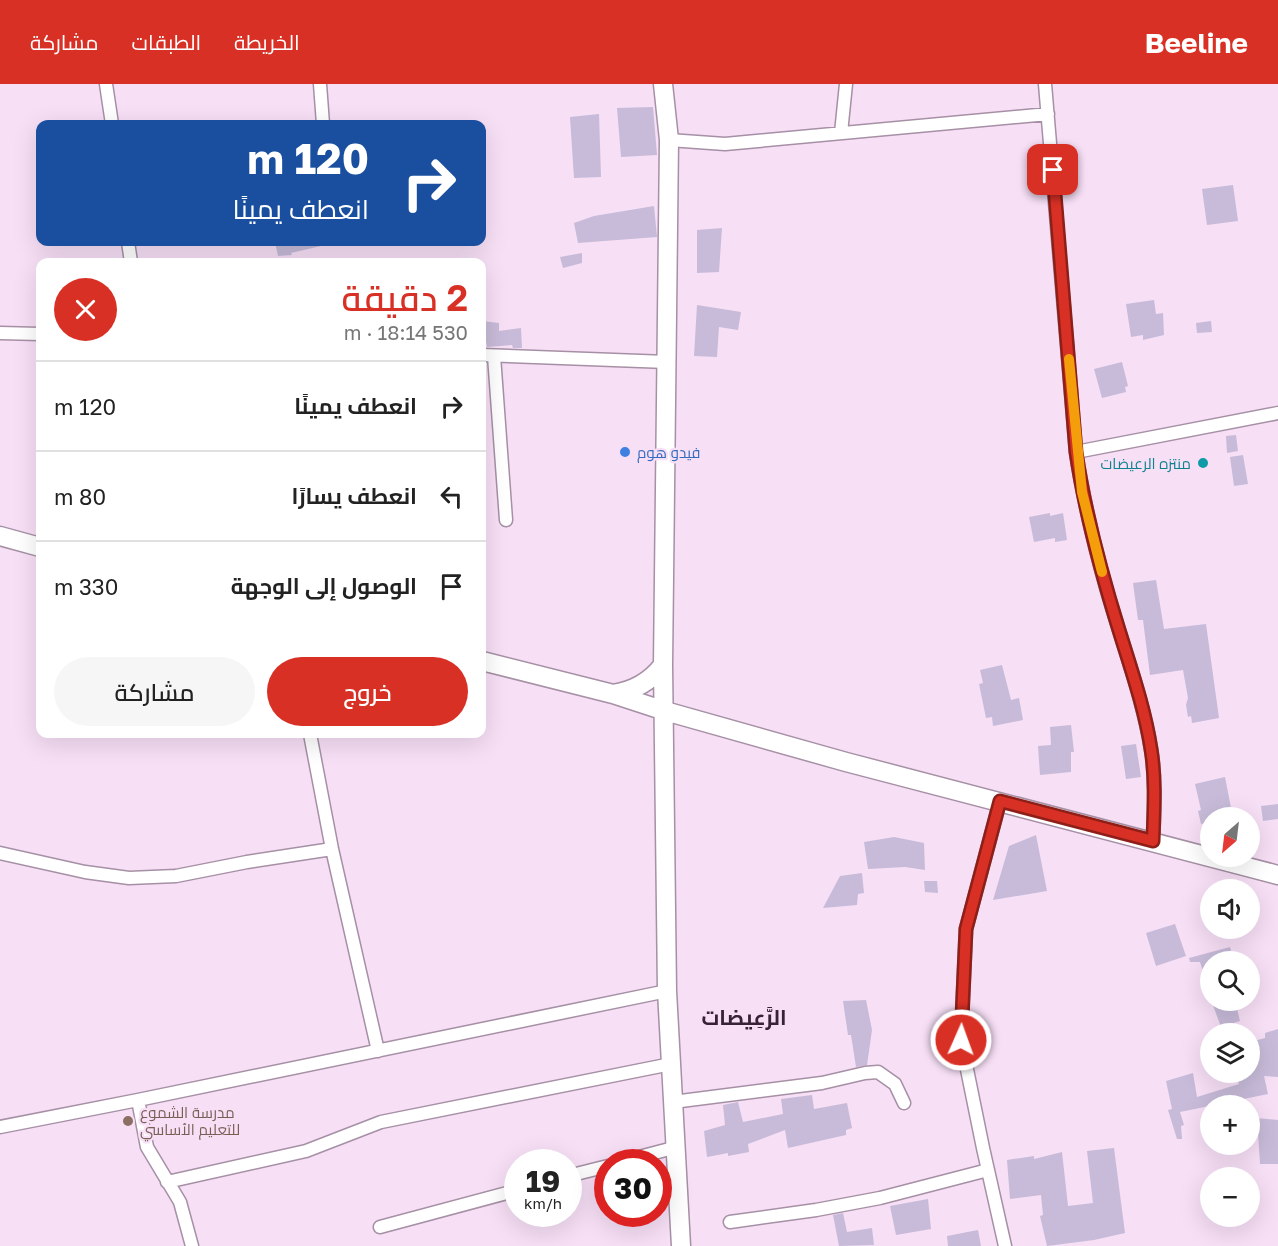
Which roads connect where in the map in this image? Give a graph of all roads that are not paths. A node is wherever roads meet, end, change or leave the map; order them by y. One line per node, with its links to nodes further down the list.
1 (106, 84): 7 (street)
2 (320, 84): 8 (street)
3 (663, 84): 10 (street)
4 (846, 84): 9 (street)
5 (1045, 84): 6 (street)
6 (1048, 114): 9 (street); 16 (street)
7 (111, 120)
8 (323, 120)
9 (841, 133): 10 (street)
10 (669, 140): 14 (street)
11 (0, 333): 12 (street)
12 (36, 334)
13 (488, 355): 14 (street); 17 (street)
14 (667, 362): 21 (street)
15 (1278, 413): 16 (street)
16 (1076, 452): 26 (street)
17 (506, 520)
18 (0, 536): 19 (street)
19 (36, 546)
20 (486, 662): 22 (street)
21 (663, 665): 22 (street); 23 (street)
22 (613, 693): 23 (street)
23 (665, 711): 25 (street); 30 (street)
24 (311, 738): 27 (street)
25 (1000, 801): 26 (street); 39 (street)
26 (1153, 841): 29 (street)
27 (332, 849): 28 (street); 31 (street)
28 (0, 853)
29 (1278, 874)
30 (667, 991): 31 (street); 32 (street)
31 (378, 1051): 33 (street)
32 (671, 1064): 34 (street); 40 (street)
33 (138, 1100): 36 (street); 40 (street)
34 (673, 1102): 35 (street); 37 (street)
35 (904, 1103)
36 (0, 1127)
37 (677, 1147): 38 (street); 45 (street)
38 (669, 1149)
39 (988, 1170): 42 (street); 46 (street)
40 (167, 1182): 44 (street)
41 (504, 1194): 43 (street)
42 (730, 1222)
43 (380, 1227)
44 (192, 1246)
45 (681, 1246)
46 (1005, 1246)

